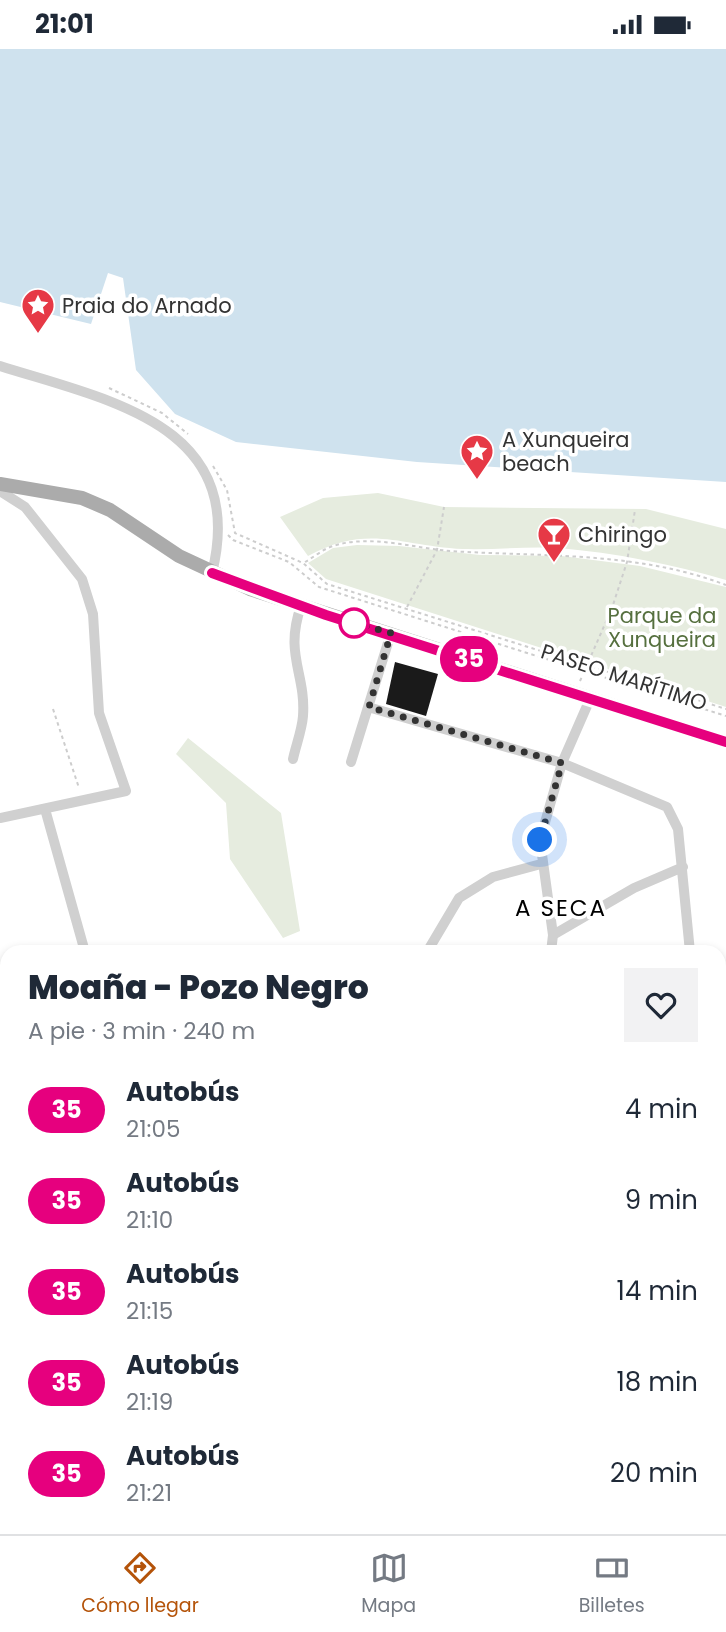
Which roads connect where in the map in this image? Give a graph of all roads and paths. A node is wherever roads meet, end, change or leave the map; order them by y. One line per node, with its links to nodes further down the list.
1 (0, 366): 17 (street)
2 (102, 386): 5 (path)
3 (109, 394): 4 (path)
4 (185, 438)
5 (194, 440)
6 (206, 463): 8 (path)
7 (212, 464): 16 (path, PASEO MARÍTIMO)
8 (215, 481)
9 (0, 484): 17 (main road)
10 (0, 491): 33 (street)
11 (444, 507): 14 (path)
12 (635, 510): 15 (path)
13 (227, 533): 23 (path)
14 (437, 550): 15 (path); 16 (path); 20 (path)
15 (627, 562): 18 (path); 22 (path)
16 (303, 563): 20 (path, PASEO MARÍTIMO)
17 (217, 571): 19 (main road)
18 (726, 585)
19 (301, 606): 21 (main road); 30 (street)
20 (407, 608): 22 (path, PASEO MARÍTIMO)
21 (391, 633): 24 (main road); 25 (street)
22 (584, 664): 23 (path); 27 (path, PASEO MARÍTIMO)
23 (583, 671): 24 (path); 28 (path)
24 (583, 697): 29 (main road); 32 (street)
25 (369, 707): 31 (street); 32 (street)
26 (53, 709): 33 (path)
27 (726, 709)
28 (726, 716)
29 (726, 742)
30 (293, 759)
31 (351, 762)
32 (562, 763): 36 (street); 37 (street)
33 (83, 801): 34 (street)
34 (45, 809): 35 (street); 39 (street)
35 (0, 818)
36 (541, 864): 38 (street); 40 (street)
37 (683, 867): 38 (street); 42 (street)
38 (553, 935): 41 (street)
39 (83, 945)
40 (431, 945)
41 (552, 945)
42 (689, 945)

